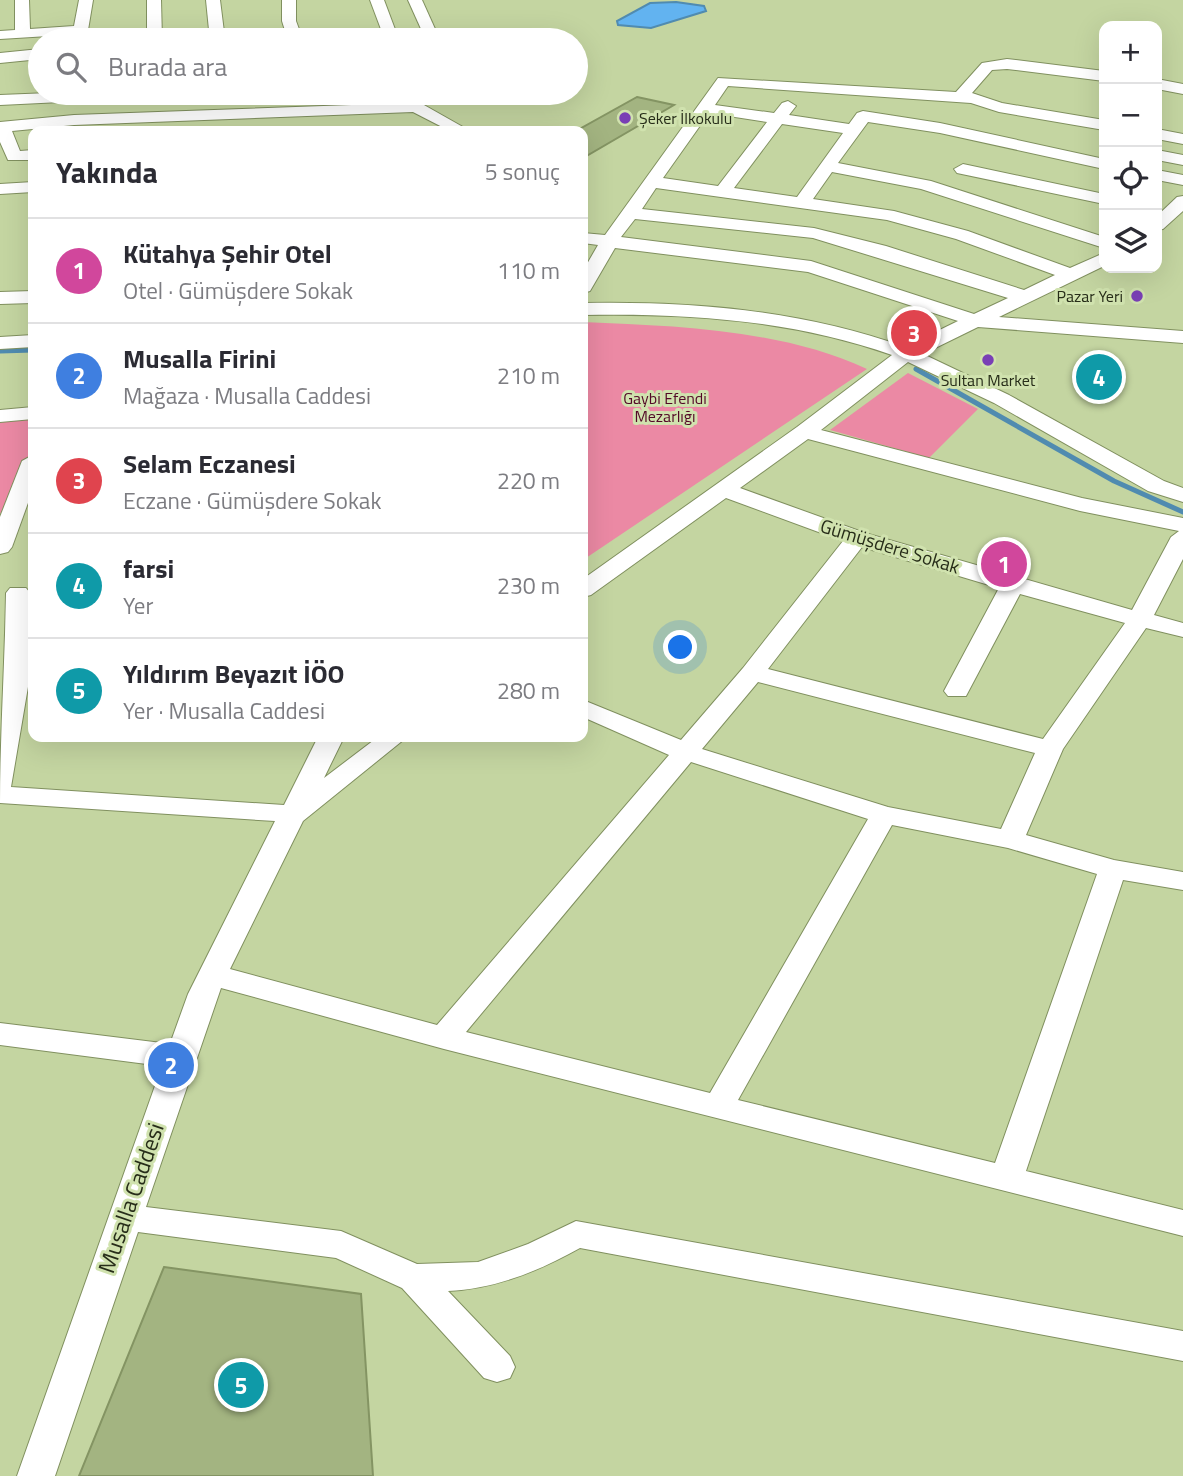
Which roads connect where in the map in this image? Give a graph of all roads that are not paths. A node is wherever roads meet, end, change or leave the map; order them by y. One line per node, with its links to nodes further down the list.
1 (22, 0): 14 (street)
2 (86, 0): 8 (street)
3 (154, 0): 9 (street)
4 (214, 0): 10 (street)
5 (289, 0): 11 (street)
6 (377, 0): 12 (street)
7 (415, 0): 13 (street)
8 (81, 28)
9 (155, 28)
10 (217, 28)
11 (292, 28)
12 (388, 28)
13 (428, 28)
14 (23, 34): 15 (street); 16 (street)
15 (28, 34)
16 (0, 35)
17 (28, 55): 18 (street)
18 (0, 58)
19 (1099, 75): 24 (street)
20 (1182, 79): 21 (street)
21 (1162, 83)
22 (802, 85): 23 (street); 30 (street); 32 (street)
23 (880, 90): 24 (street); 34 (street)
24 (960, 97): 35 (street)
25 (28, 98): 26 (street)
26 (0, 100)
27 (398, 105): 29 (street)
28 (423, 105): 38 (street)
29 (387, 108): 31 (street); 37 (street)
30 (705, 108): 32 (street); 54 (street)
31 (342, 110): 36 (street); 39 (street)
32 (779, 118): 34 (street); 57 (street)
33 (990, 120): 41 (street)
34 (859, 123): 48 (street); 49 (street)
35 (1099, 124)
36 (340, 126)
37 (382, 126)
38 (455, 126)
39 (1, 127): 46 (street)
40 (1162, 135): 42 (street)
41 (1066, 136)
42 (1183, 139)
43 (973, 153): 52 (street)
44 (28, 155): 46 (street)
45 (1162, 156): 47 (street)
46 (7, 157)
47 (1183, 160)
48 (1099, 163)
49 (828, 166): 61 (street); 64 (street)
50 (963, 169): 60 (street)
51 (1162, 176): 53 (street)
52 (1099, 179)
53 (1183, 180)
54 (652, 181): 57 (street); 62 (street)
55 (28, 187): 56 (street)
56 (0, 189)
57 (723, 191): 61 (street)
58 (1162, 192): 59 (street)
59 (1183, 196)
60 (1099, 198)
61 (802, 202): 67 (street)
62 (630, 213): 65 (street); 70 (street)
63 (588, 239): 65 (street)
64 (1099, 241)
65 (609, 242): 68 (street); 73 (street)
66 (1099, 262): 67 (street)
67 (1071, 275): 70 (street)
68 (588, 278)
69 (28, 297): 71 (street)
70 (1026, 297): 73 (street)
71 (0, 298)
72 (588, 309): 77 (street)
73 (977, 321): 74 (street); 77 (street)
74 (1183, 337)
75 (28, 341): 76 (street)
76 (0, 343)
77 (906, 354): 80 (street); 83 (street)
78 (28, 413): 79 (street)
79 (0, 416)
80 (805, 432): 82 (street); 84 (street)
81 (28, 474): 87 (street)
82 (721, 489): 86 (street, Gümüşdere Sokak); 89 (street)
83 (1183, 495)
84 (1183, 525)
85 (1183, 537): 91 (street)
86 (857, 538): 88 (street, Gümüşdere Sokak); 93 (street)
87 (0, 547)
88 (1014, 583): 91 (street, Gümüşdere Sokak); 95 (street)
89 (588, 586)
90 (17, 592): 94 (street)
91 (1139, 620): 92 (street, Gümüşdere Sokak); 99 (street)
92 (1183, 630)
93 (752, 673): 99 (street); 100 (street)
94 (25, 674): 101 (street)
95 (957, 691)
96 (588, 710): 100 (street)
97 (329, 742): 103 (street, Musalla Caddesi)
98 (388, 742): 103 (street)
99 (1050, 750): 105 (street)
100 (683, 751): 104 (street); 110 (street)
101 (0, 783)
102 (0, 795): 103 (street)
103 (295, 814): 108 (street, Musalla Caddesi)
104 (884, 815): 105 (street); 112 (street)
105 (1010, 840): 106 (street)
106 (1114, 869): 107 (street); 113 (street)
107 (1183, 881)
108 (213, 975): 110 (street); 111 (street, Musalla Caddesi)
109 (0, 1034): 111 (street)
110 (444, 1038): 112 (street)
111 (181, 1057): 114 (street, Musalla Caddesi)
112 (718, 1106): 113 (street)
113 (1007, 1178): 115 (street)
114 (124, 1217): 116 (street); 119 (street, Musalla Caddesi)
115 (1183, 1223)
116 (414, 1278): 117 (street); 118 (street)
117 (1183, 1346)
118 (497, 1367)
119 (36, 1476)

